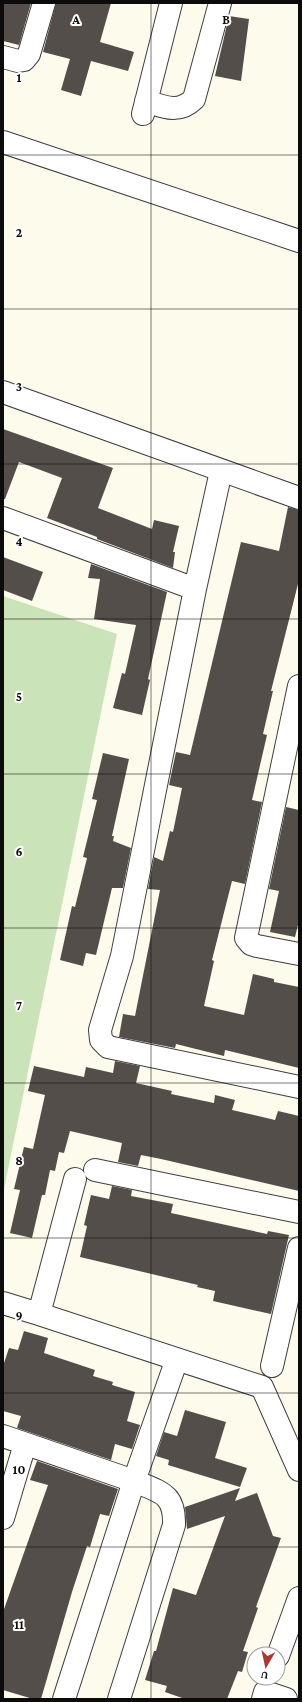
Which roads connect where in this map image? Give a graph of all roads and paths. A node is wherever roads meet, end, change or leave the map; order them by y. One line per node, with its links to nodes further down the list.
1 (44, 3): 4 (street)
2 (171, 3): 3 (street)
3 (220, 3)
4 (3, 57)
5 (3, 142): 6 (street)
6 (299, 241)
7 (3, 392): 8 (street)
8 (221, 471): 9 (street); 11 (street)
9 (299, 498)
10 (3, 518): 11 (street)
11 (195, 589): 14 (street)
12 (299, 686): 13 (street)
13 (299, 954)
14 (299, 1086)
15 (95, 1170): 17 (street)
16 (75, 1179): 20 (street)
17 (299, 1212)
18 (299, 1248): 22 (street)
19 (3, 1303): 20 (street)
20 (38, 1314): 21 (street)
21 (177, 1359): 25 (street); 26 (street)
22 (272, 1366)
23 (3, 1436): 24 (street)
24 (25, 1444): 26 (street); 27 (street)
25 (299, 1470)
26 (134, 1481): 31 (street); 32 (street)
27 (3, 1518)
28 (299, 1598): 29 (street)
29 (282, 1646)
30 (266, 1690): 33 (street)
31 (64, 1699)
32 (119, 1699)
33 (286, 1699)

